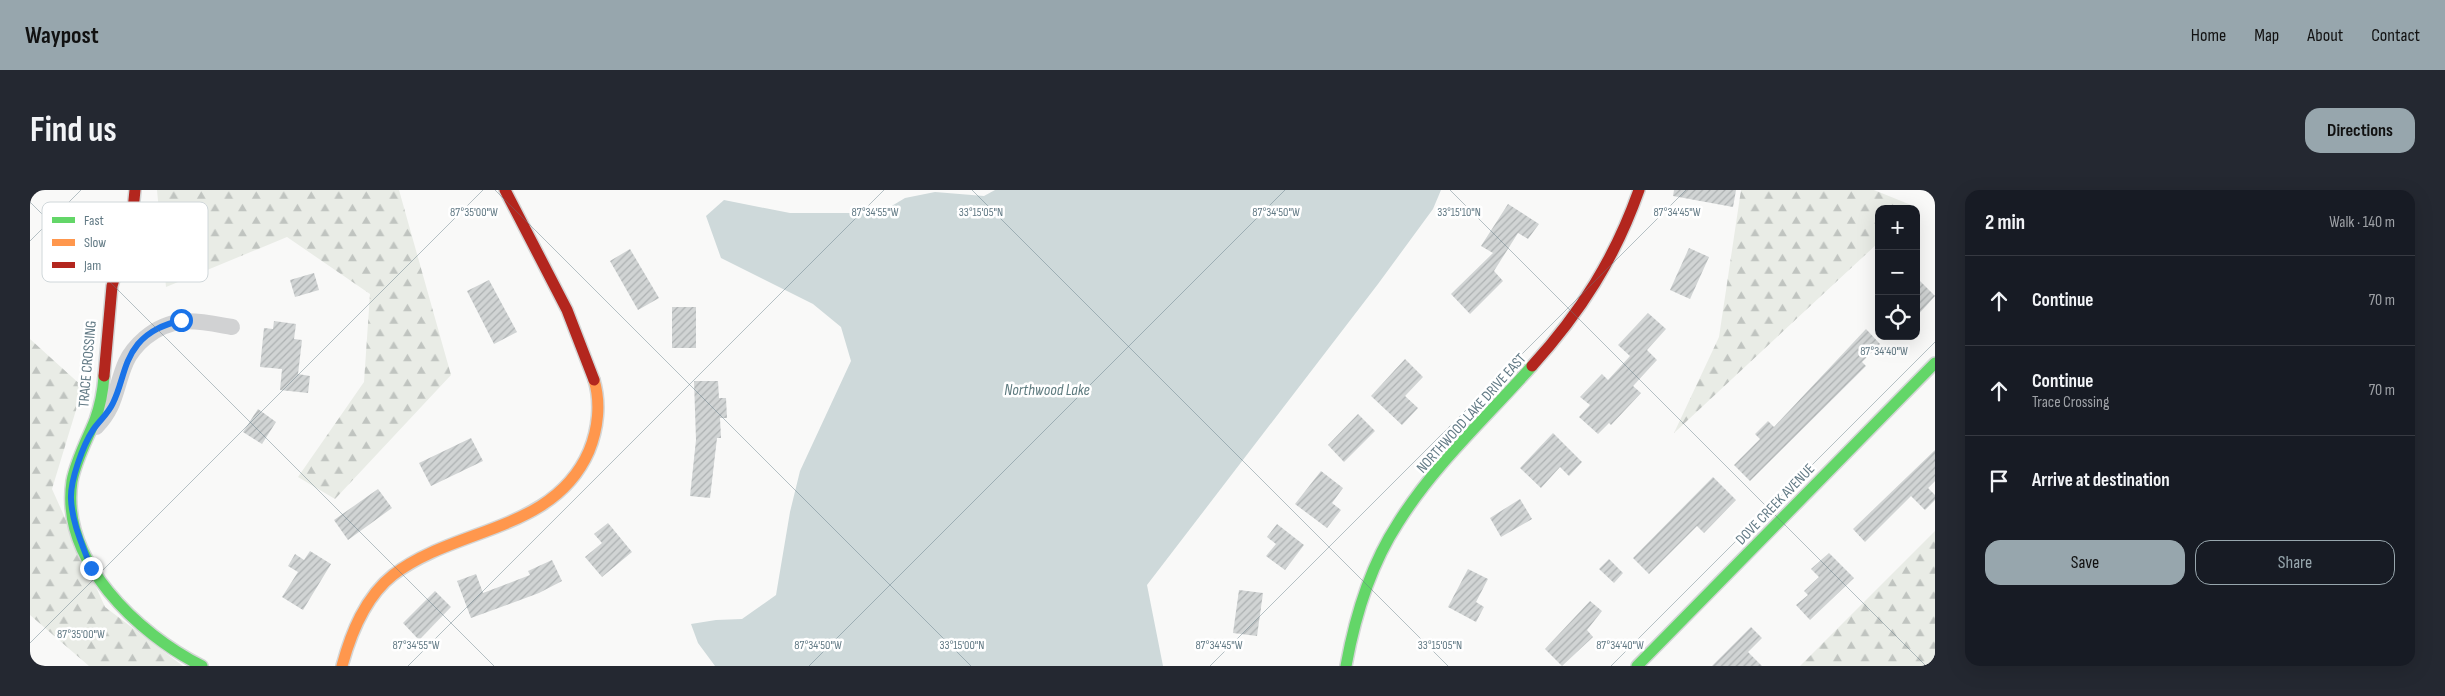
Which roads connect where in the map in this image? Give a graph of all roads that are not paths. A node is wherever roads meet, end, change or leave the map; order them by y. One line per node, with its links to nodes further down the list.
1 (505, 190): 8 (street)
2 (1638, 190): 9 (street, NORTHWOOD LAKE DRIVE EAST)
3 (113, 282): 6 (street, TRACE CROSSING)
4 (232, 327): 6 (street)
5 (1935, 363): 10 (street, DOVE CREEK AVENUE)
6 (93, 430): 7 (street, TRACE CROSSING)
7 (202, 666)
8 (342, 666)
9 (1346, 666)
10 (1637, 666)

